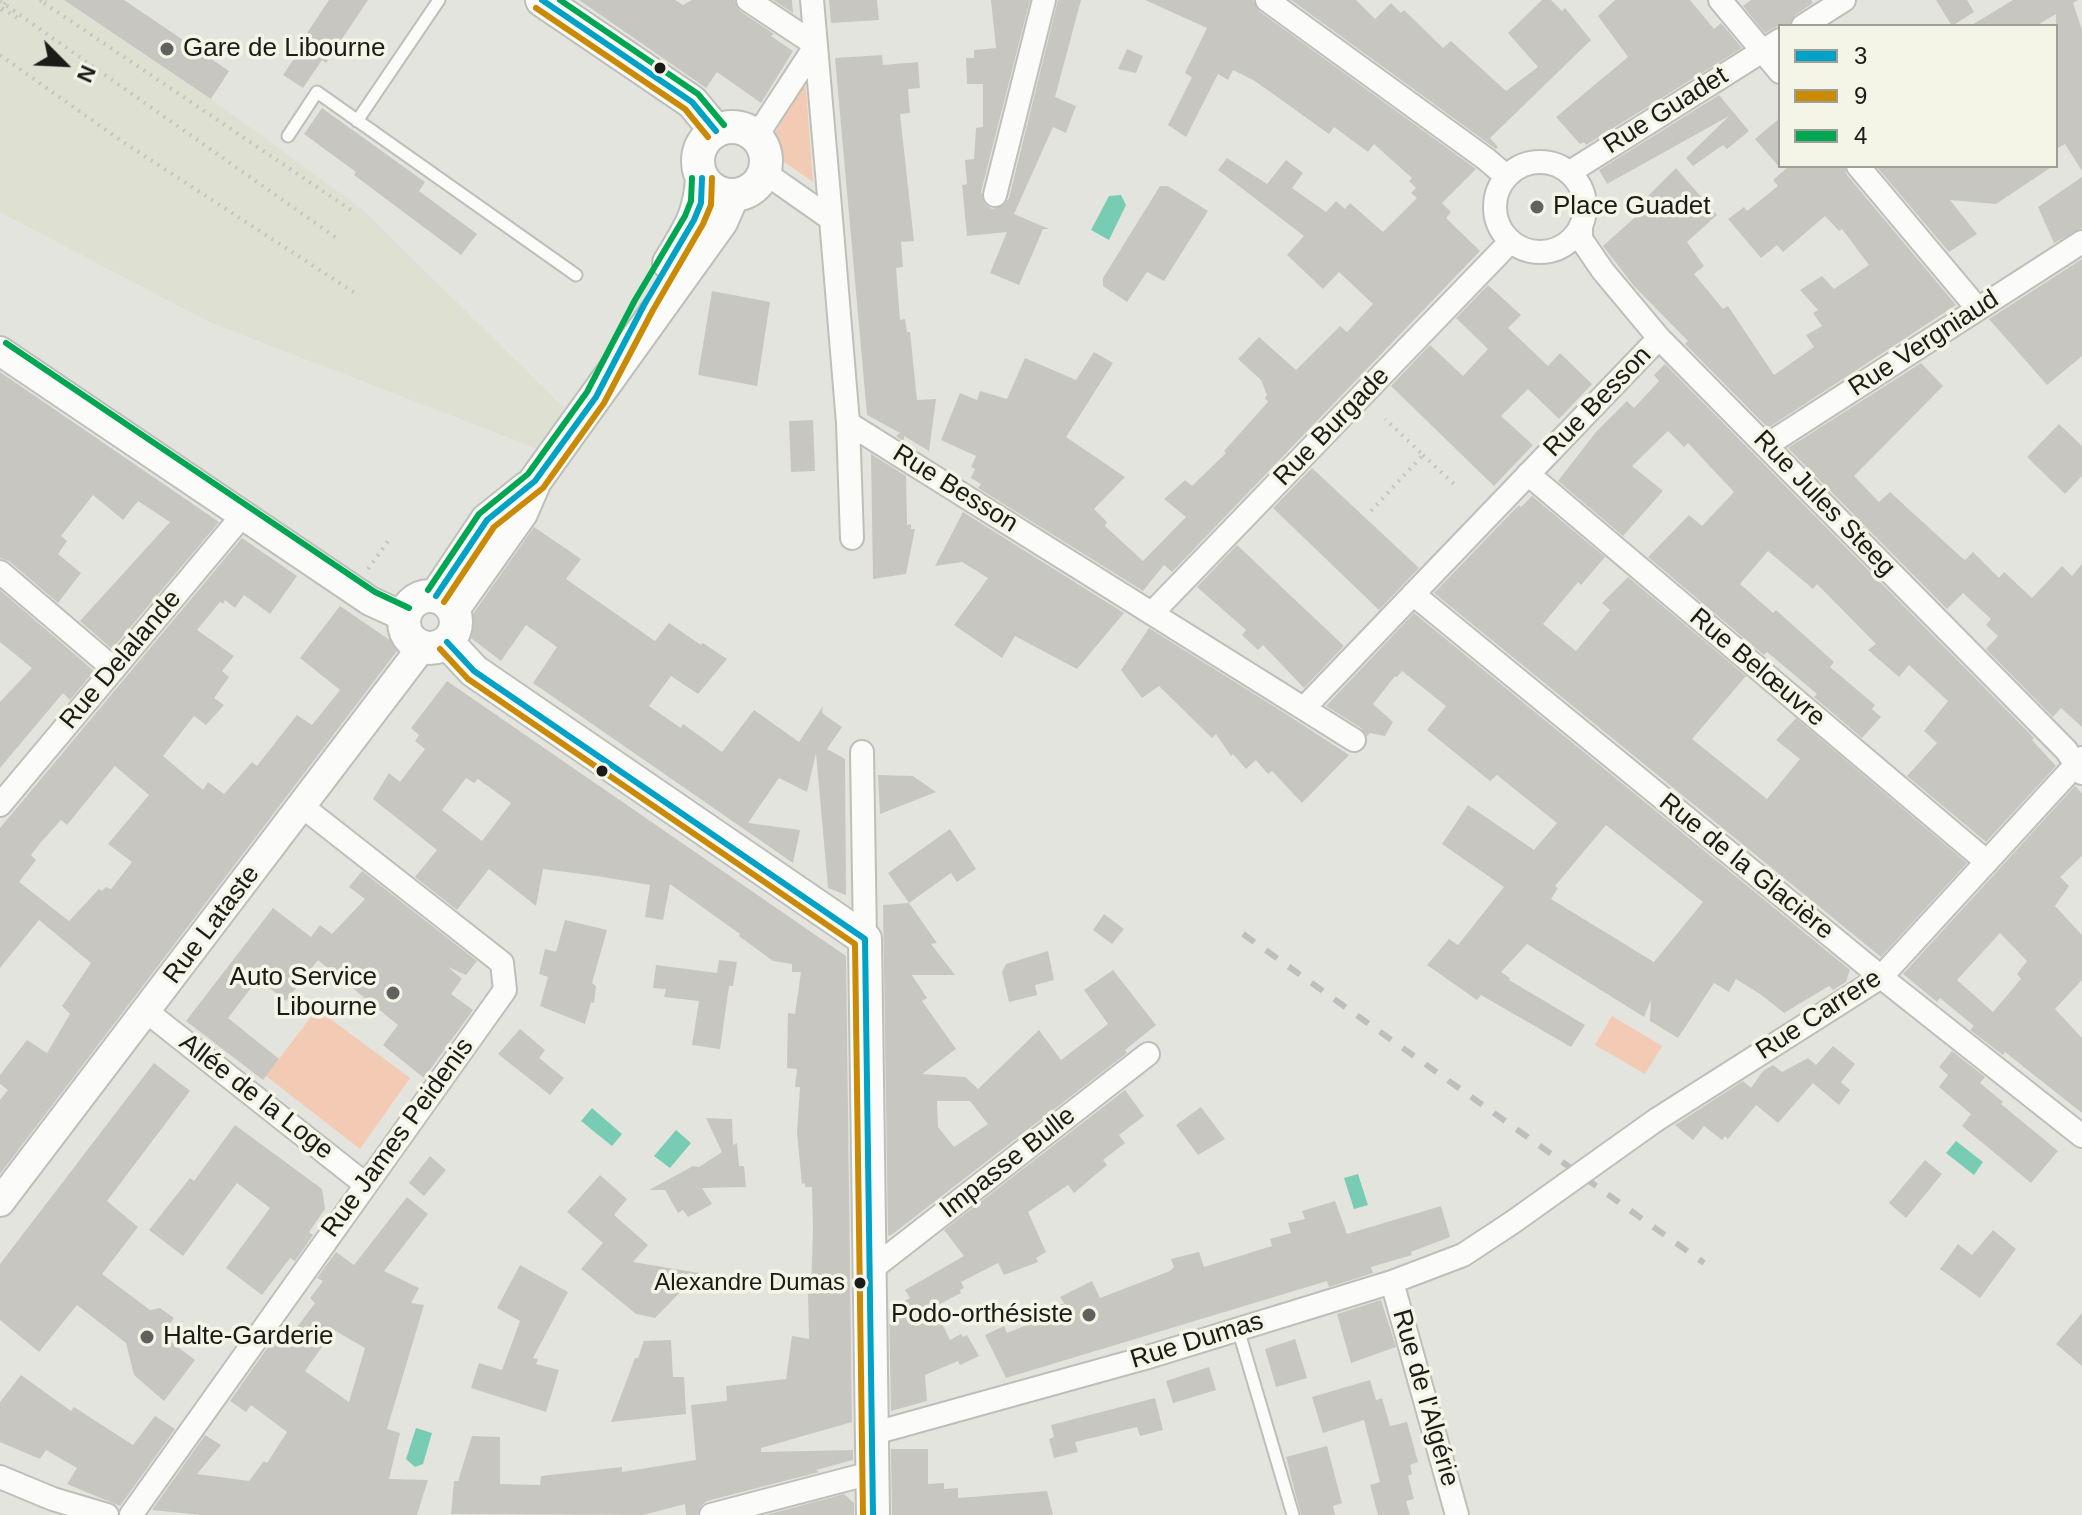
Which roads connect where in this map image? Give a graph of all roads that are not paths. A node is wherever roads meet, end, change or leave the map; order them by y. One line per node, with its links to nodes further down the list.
1 (439, 0): 13 (lane)
2 (542, 0): 14 (main road)
3 (748, 0): 10 (street)
4 (812, 0): 10 (street)
5 (1044, 0): 23 (street)
6 (1267, 0): 20 (street)
7 (1720, 0): 11 (street)
8 (1844, 0): 9 (street)
9 (1806, 24)
10 (816, 45): 16 (street); 24 (street)
11 (1771, 46): 12 (street); 19 (street, Rue Guadet)
12 (1778, 66)
13 (357, 121): 15 (lane); 28 (lane)
14 (716, 131): 16 (main road); 21 (main road)
15 (288, 136)
16 (756, 137): 18 (main road)
17 (1860, 168): 29 (street)
18 (764, 172): 22 (main road); 24 (street)
19 (1570, 172): 20 (street); 25 (street)
20 (1506, 176): 26 (street)
21 (702, 178): 22 (main road); 32 (main road, Rue Lataste)
22 (733, 195): 32 (main road, Rue Lataste)
23 (995, 195)
24 (831, 219): 33 (street)
25 (1581, 225): 26 (street); 30 (street, Rue Jules Steeg)
26 (1510, 242): 41 (street, Rue Burgade)
27 (2082, 242): 29 (street, Rue Vergniaud)
28 (576, 275)
29 (1978, 309): 34 (street, Rue Vergniaud)
30 (1659, 338): 34 (street, Rue Jules Steeg); 35 (street, Rue Besson)
31 (0, 351): 36 (street)
32 (596, 397): 40 (main road, Rue Lataste)
33 (848, 423): 37 (street); 41 (street, Rue Besson)
34 (1767, 445): 48 (street, Rue Jules Steeg)
35 (1528, 474): 39 (street, Rue Besson); 51 (street, Rue Belœuvre)
36 (242, 516): 42 (street); 44 (street, Rue Delalande)
37 (852, 538)
38 (0, 572): 44 (street)
39 (1413, 594): 45 (street, Rue Besson); 53 (street, Rue de la Glacière)
40 (445, 603): 42 (main road, Rue Lataste); 43 (main road, Rue Lataste)
41 (1153, 612): 45 (street, Rue Besson)
42 (405, 617): 43 (main road)
43 (434, 644): 50 (street, Rue Lataste); 52 (main road)
44 (114, 669): 49 (street, Rue Delalande)
45 (1304, 708): 46 (street, Rue Besson)
46 (1354, 740)
47 (862, 752): 52 (street)
48 (2080, 765): 51 (street, Rue Carrere)
49 (0, 805)
50 (303, 807): 54 (street, Rue Lataste); 57 (street, Rue James Peidenis)
51 (1987, 862): 53 (street, Rue Carrere)
52 (865, 939): 60 (main road)
53 (1881, 977): 56 (street, Rue de la Glacière); 59 (street, Rue Carrere, bridge)
54 (146, 1011): 57 (street, Allée de la Loge); 58 (street, Rue Lataste)
55 (1148, 1054): 60 (street, Impasse Bulle)
56 (2082, 1136)
57 (365, 1184): 67 (street, Rue James Peidenis)
58 (0, 1202)
59 (1513, 1222): 61 (street, Rue Dumas)
60 (868, 1272): 63 (main road)
61 (1392, 1282): 62 (street, Rue Dumas); 71 (street, Rue de l'Algérie)
62 (1238, 1329): 63 (street, Rue Dumas); 70 (lane)
63 (871, 1434): 64 (main road)
64 (871, 1473): 68 (street); 69 (main road)
65 (0, 1477): 66 (street)
66 (107, 1515)
67 (131, 1515)
68 (711, 1515)
69 (873, 1515)
70 (1293, 1515)
71 (1457, 1515)

